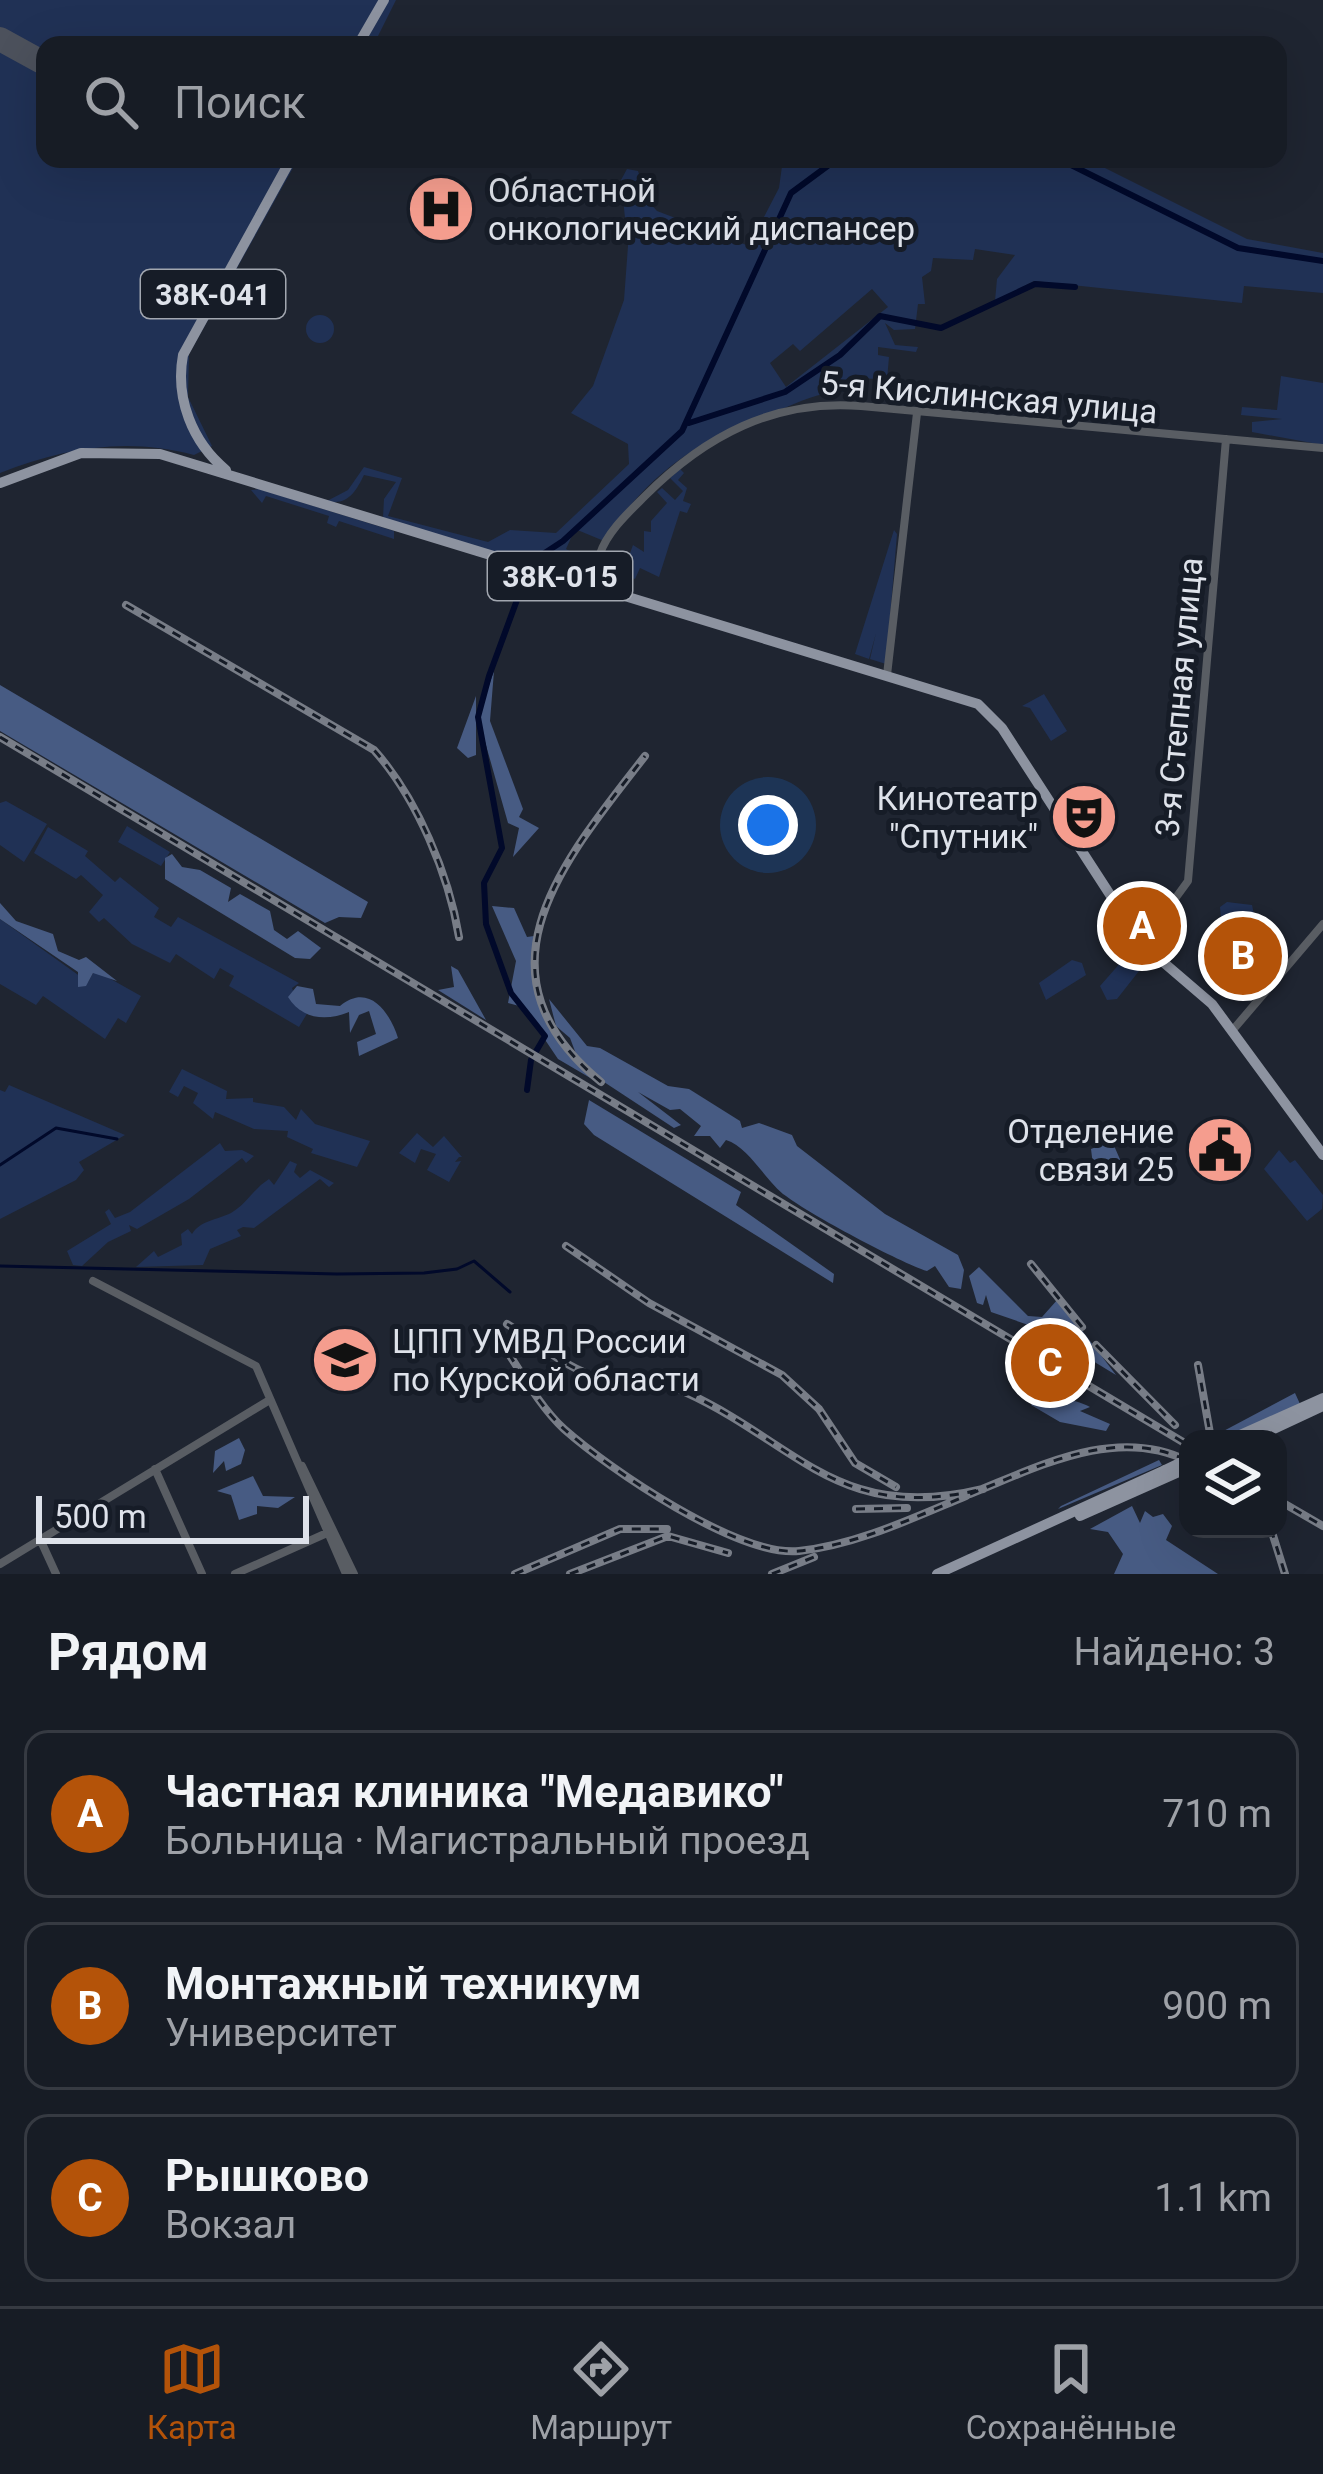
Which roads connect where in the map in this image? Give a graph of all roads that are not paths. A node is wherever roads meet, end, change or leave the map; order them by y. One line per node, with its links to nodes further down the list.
1 (384, 0): 2 (main road)
2 (363, 36)
3 (286, 168): 6 (main road, 38К-041)
4 (916, 412): 5 (street, 5-я Кислинская улица); 11 (street, 5-я Кислинская улица); 12 (street)
5 (1226, 439): 7 (street, 5-я Кислинская улица); 14 (street, 3-я Степная улица)
6 (203, 444): 8 (main road); 9 (main road, 38К-041)
7 (1323, 448)
8 (202, 466): 9 (main road, 38К-015); 10 (main road, 38К-015)
9 (234, 476): 11 (main road, 38К-015)
10 (0, 483)
11 (605, 590): 12 (main road, 38К-015)
12 (887, 675): 14 (main road, 38К-015)
13 (1323, 924): 15 (street)
14 (1142, 944): 15 (main road, 38К-015)
15 (1232, 1031): 16 (main road, 38К-015)
16 (1323, 1155)
17 (93, 1281): 18 (street)
18 (268, 1401): 22 (street); 24 (street)
19 (1323, 1402): 20 (main road); 21 (main road)
20 (1253, 1430)
21 (1269, 1430)
22 (291, 1450): 25 (street); 31 (street)
23 (1179, 1467): 32 (main road, bridge)
24 (155, 1469): 26 (street); 29 (street)
25 (328, 1532): 30 (street); 31 (street)
26 (40, 1539): 27 (street); 28 (street)
27 (0, 1564)
28 (56, 1574)
29 (202, 1574)
30 (235, 1574)
31 (350, 1574)
32 (938, 1574)

